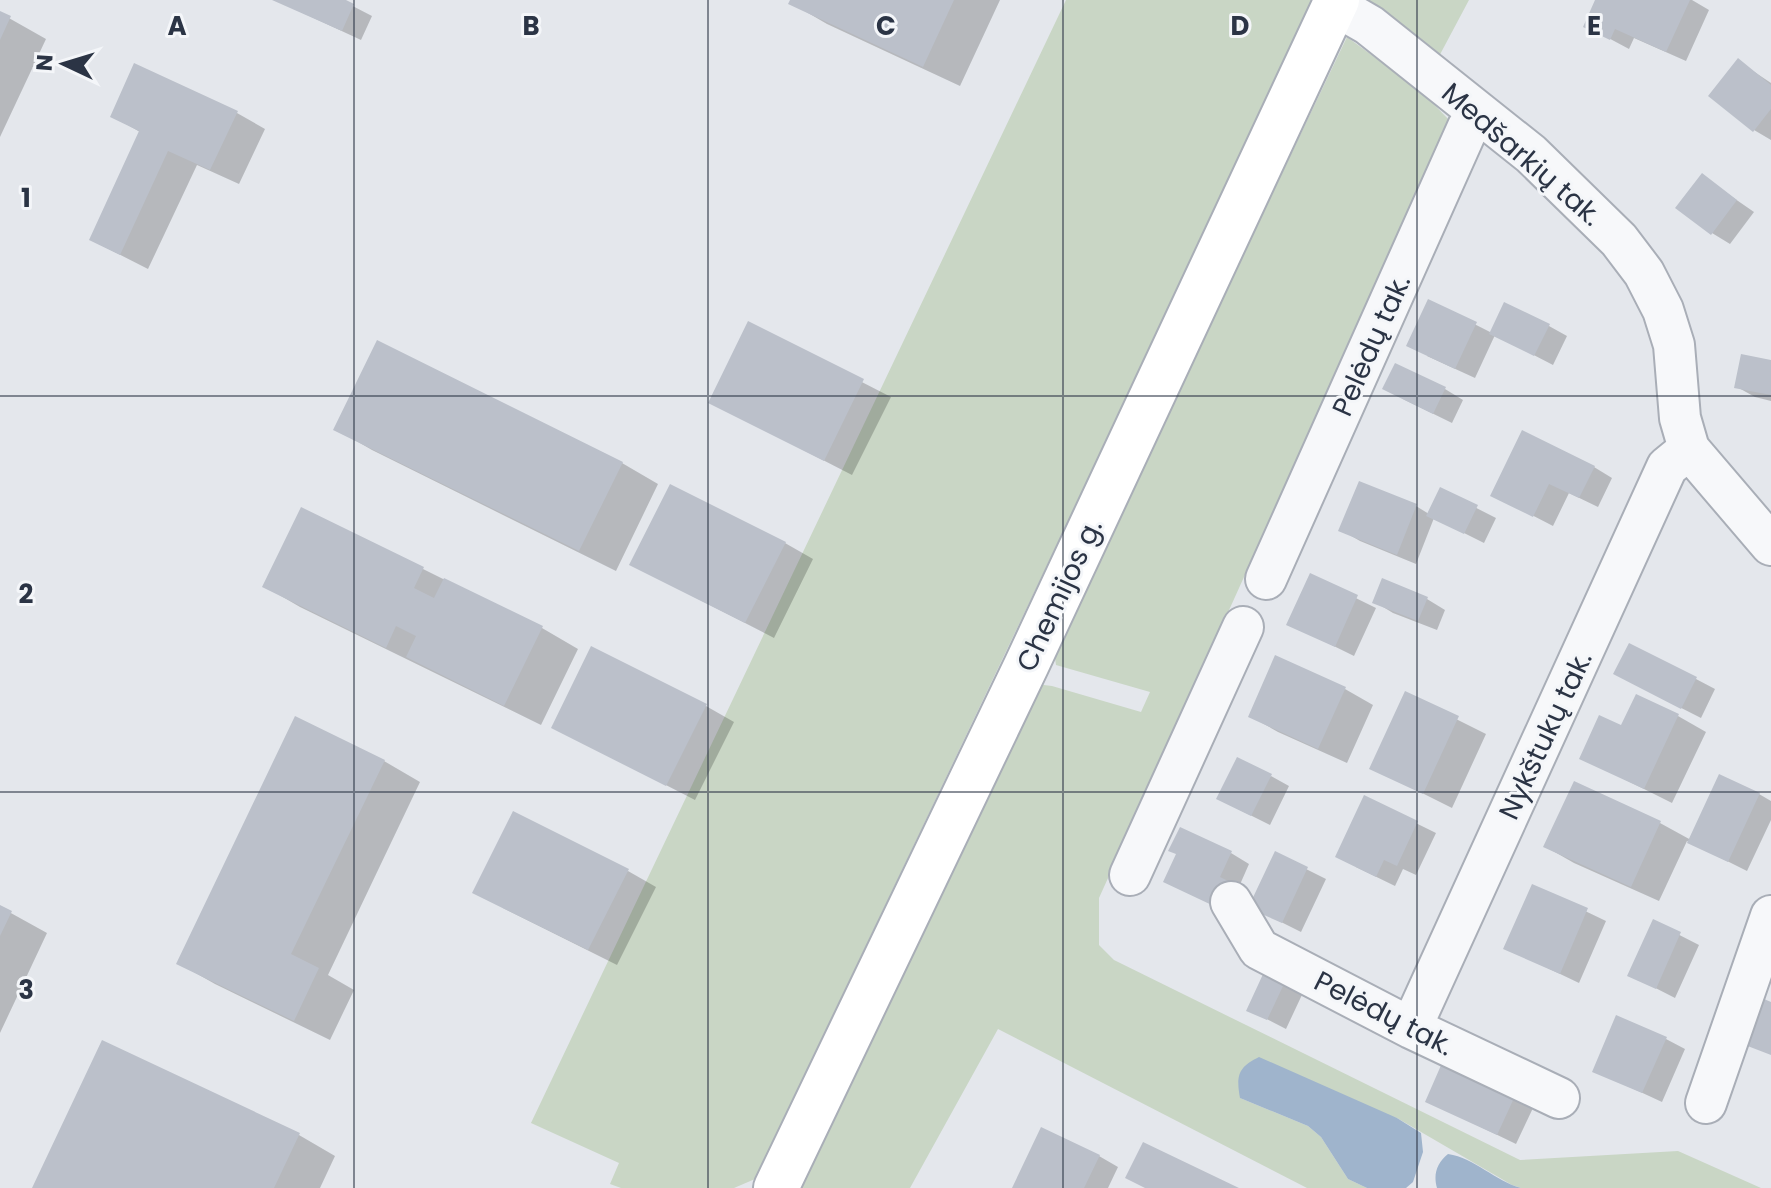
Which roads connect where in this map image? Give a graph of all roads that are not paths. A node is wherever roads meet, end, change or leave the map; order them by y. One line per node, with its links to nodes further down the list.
1 (1335, 2): 2 (street, Medšarkių tak.); 13 (main road, Chemijos g.)
2 (1478, 112): 3 (street, Medšarkių tak.); 5 (street, Pelėdų tak.)
3 (1689, 449): 4 (street, Medšarkių tak.); 10 (street, Nykštukų tak.)
4 (1771, 545)
5 (1266, 579)
6 (1243, 627): 7 (street)
7 (1130, 875)
8 (1231, 902): 10 (street, Pelėdų tak.)
9 (1771, 916): 12 (street)
10 (1411, 1028): 11 (street, Pelėdų tak.)
11 (1559, 1098)
12 (1706, 1103)
13 (776, 1188)

